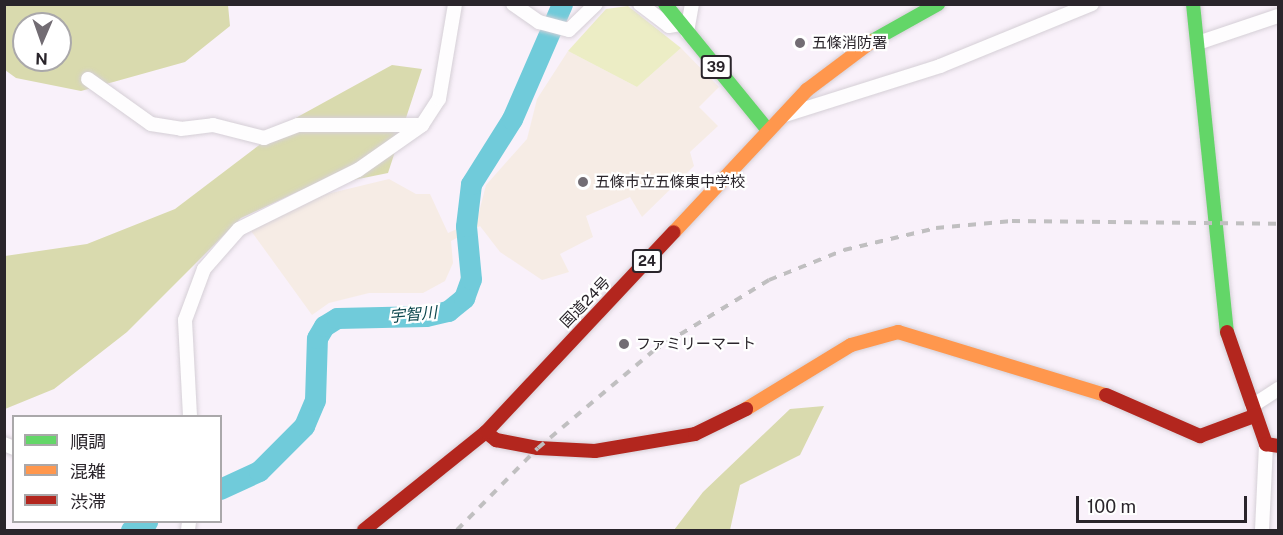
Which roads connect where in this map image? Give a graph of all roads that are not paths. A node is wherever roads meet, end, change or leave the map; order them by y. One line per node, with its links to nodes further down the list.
1 (455, 4): 16 (street)
2 (513, 4): 3 (street)
3 (596, 4)
4 (640, 4): 12 (street)
5 (665, 4): 12 (main road, 39)
6 (692, 4): 12 (street)
7 (938, 4): 15 (main road, 国道24号 / 24)
8 (1092, 4): 15 (street)
9 (1193, 4): 13 (main road)
10 (1267, 4): 11 (street)
11 (1275, 17): 13 (street)
12 (683, 28): 17 (main road, 39)
13 (1198, 43): 19 (main road)
14 (88, 80): 16 (street)
15 (781, 115): 17 (main road, 国道24号 / 24)
16 (422, 125): 20 (street)
17 (767, 129): 21 (main road, 国道24号 / 24)
18 (1278, 389): 19 (street)
19 (1253, 411): 21 (main road); 22 (main road)
20 (190, 415)
21 (486, 432): 23 (main road, 国道24号 / 24)
22 (1272, 445): 24 (street)
23 (364, 531)
24 (1262, 531)

